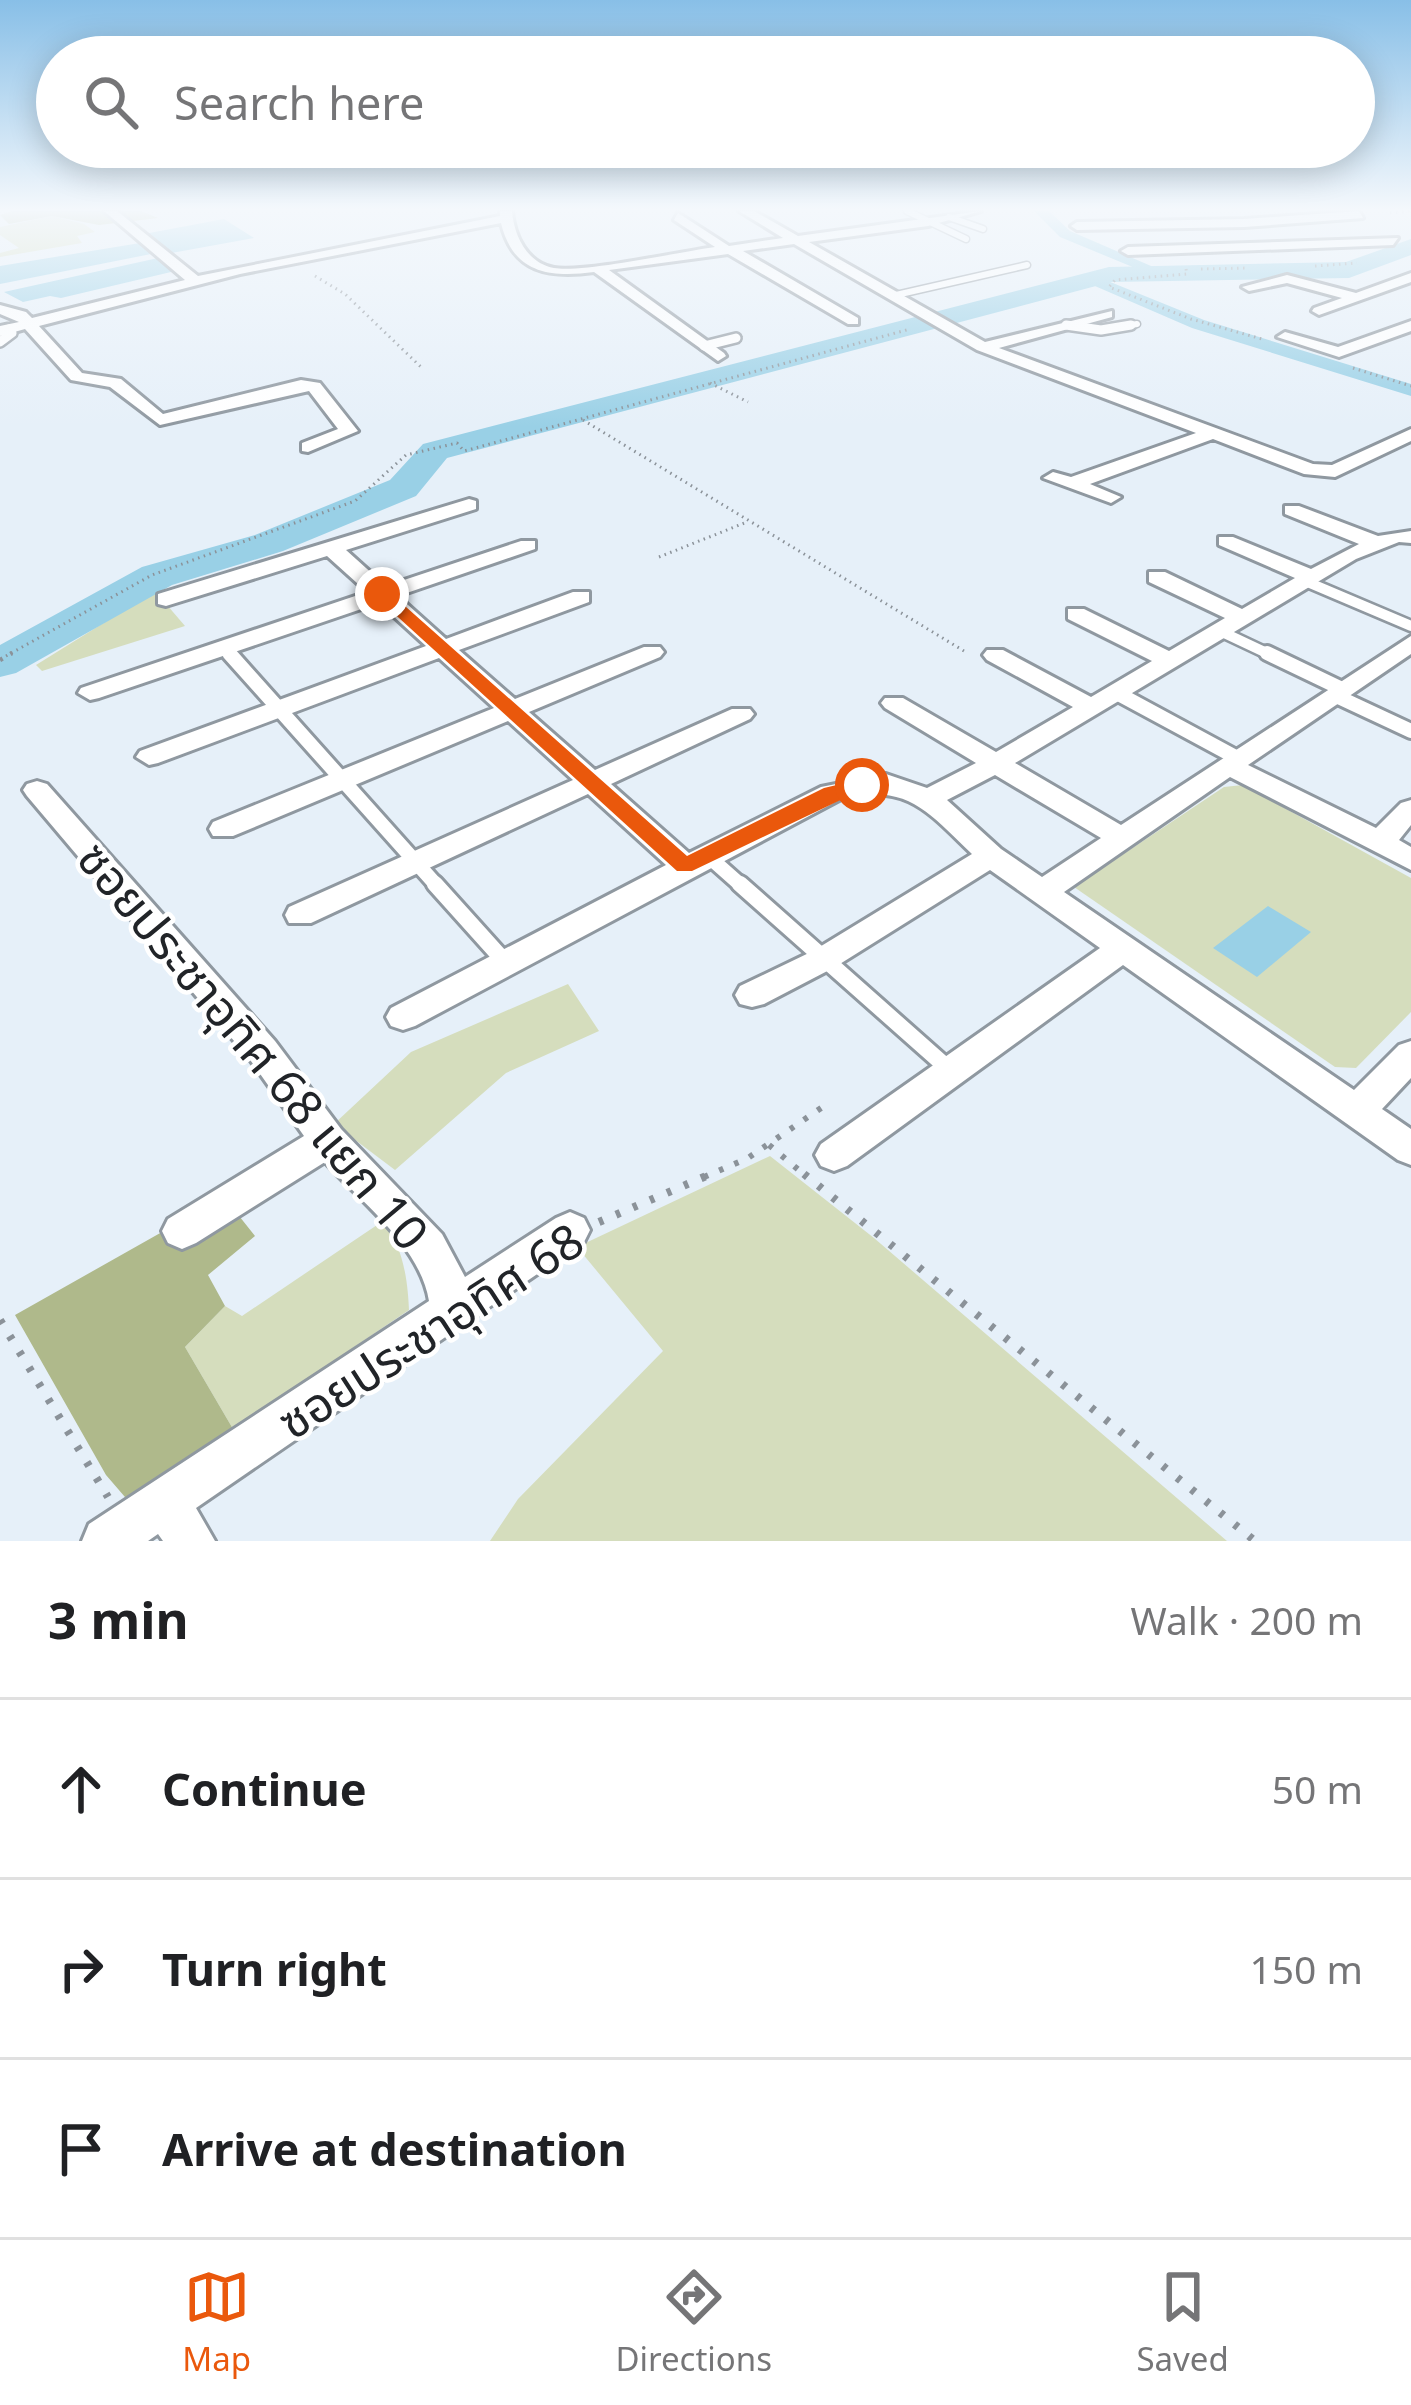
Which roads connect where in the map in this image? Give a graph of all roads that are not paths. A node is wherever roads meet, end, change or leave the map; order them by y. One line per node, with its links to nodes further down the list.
1 (188, 283): 19 (street)
2 (617, 283): 23 (street)
3 (786, 283): 15 (street)
4 (874, 283): 10 (street)
5 (949, 283): 10 (lane)
6 (1268, 283): 9 (street)
7 (1302, 283): 11 (street)
8 (1397, 283): 11 (street)
9 (1249, 287)
10 (896, 295): 22 (street)
11 (1356, 297): 13 (street)
12 (0, 308): 19 (street)
13 (1319, 311)
14 (1107, 314): 17 (street)
15 (853, 321)
16 (1137, 324): 17 (lane)
17 (1066, 326): 22 (street)
18 (1411, 326): 20 (street)
19 (8, 332): 26 (street)
20 (1285, 337)
21 (736, 338): 23 (lane)
22 (983, 347): 24 (street)
23 (711, 351)
24 (1213, 434): 25 (street); 28 (street)
25 (1411, 434)
26 (308, 447)
27 (1053, 478): 28 (street)
28 (1076, 482): 29 (street)
29 (1111, 497)
30 (469, 505): 36 (street)
31 (1292, 510): 34 (street)
32 (1411, 537): 34 (street)
33 (1226, 541): 38 (street)
34 (1376, 543): 38 (street)
35 (528, 545): 39 (street)
36 (331, 548): 39 (street); 41 (street)
37 (1157, 578): 43 (street)
38 (1309, 579): 43 (street); 44 (lane)
39 (382, 594): 47 (street); 48 (street)
40 (581, 597): 48 (street)
41 (166, 598)
42 (1076, 614): 51 (street)
43 (1244, 617): 45 (street)
44 (1411, 626)
45 (1220, 631): 51 (street); 53 (lane)
46 (1411, 643): 53 (street)
47 (224, 648): 54 (street); 58 (lane)
48 (442, 649): 57 (street); 58 (street)
49 (652, 652): 57 (street)
50 (994, 655): 56 (street)
51 (1170, 661): 52 (street)
52 (1115, 692): 56 (street); 62 (lane)
53 (1338, 692): 60 (lane); 62 (street)
54 (90, 693)
55 (894, 703): 63 (street)
56 (1090, 706): 63 (street)
57 (507, 708): 64 (street); 65 (street)
58 (279, 709): 61 (street); 64 (lane)
59 (741, 714): 65 (street)
60 (1411, 731)
61 (149, 758)
62 (1234, 762): 70 (street); 71 (street)
63 (997, 764): 67 (street); 70 (street)
64 (341, 778): 69 (street); 75 (lane)
65 (589, 781): 73 (street); 75 (street)
66 (37, 790): 86 (street, ซอยประชาอุทิศ 68 แยก 10)
67 (929, 798): 72 (street); 73 (street)
68 (1411, 809): 71 (street)
69 (223, 829)
70 (1125, 840): 76 (street)
71 (1384, 844): 74 (street)
72 (991, 856): 76 (street); 79 (street)
73 (695, 860): 79 (lane); 80 (street)
74 (1411, 860)
75 (415, 862): 77 (street); 80 (lane)
76 (1042, 892): 78 (street)
77 (300, 915)
78 (1121, 950): 84 (street); 85 (street)
79 (824, 959): 81 (street); 84 (lane)
80 (505, 962): 82 (street)
81 (752, 995)
82 (403, 1017)
83 (1411, 1055): 85 (street)
84 (951, 1071): 88 (street)
85 (1357, 1112): 87 (street)
86 (328, 1140): 90 (street); 91 (street, ซอยประชาอุทิศ 68 แยก 10)
87 (1411, 1149)
88 (834, 1155)
89 (570, 1230): 91 (street, ซอยประชาอุทิศ 68)
90 (182, 1231)
91 (452, 1310): 92 (street, ซอยประชาอุทิศ 68)
92 (132, 1524): 93 (street)
93 (191, 1541)

